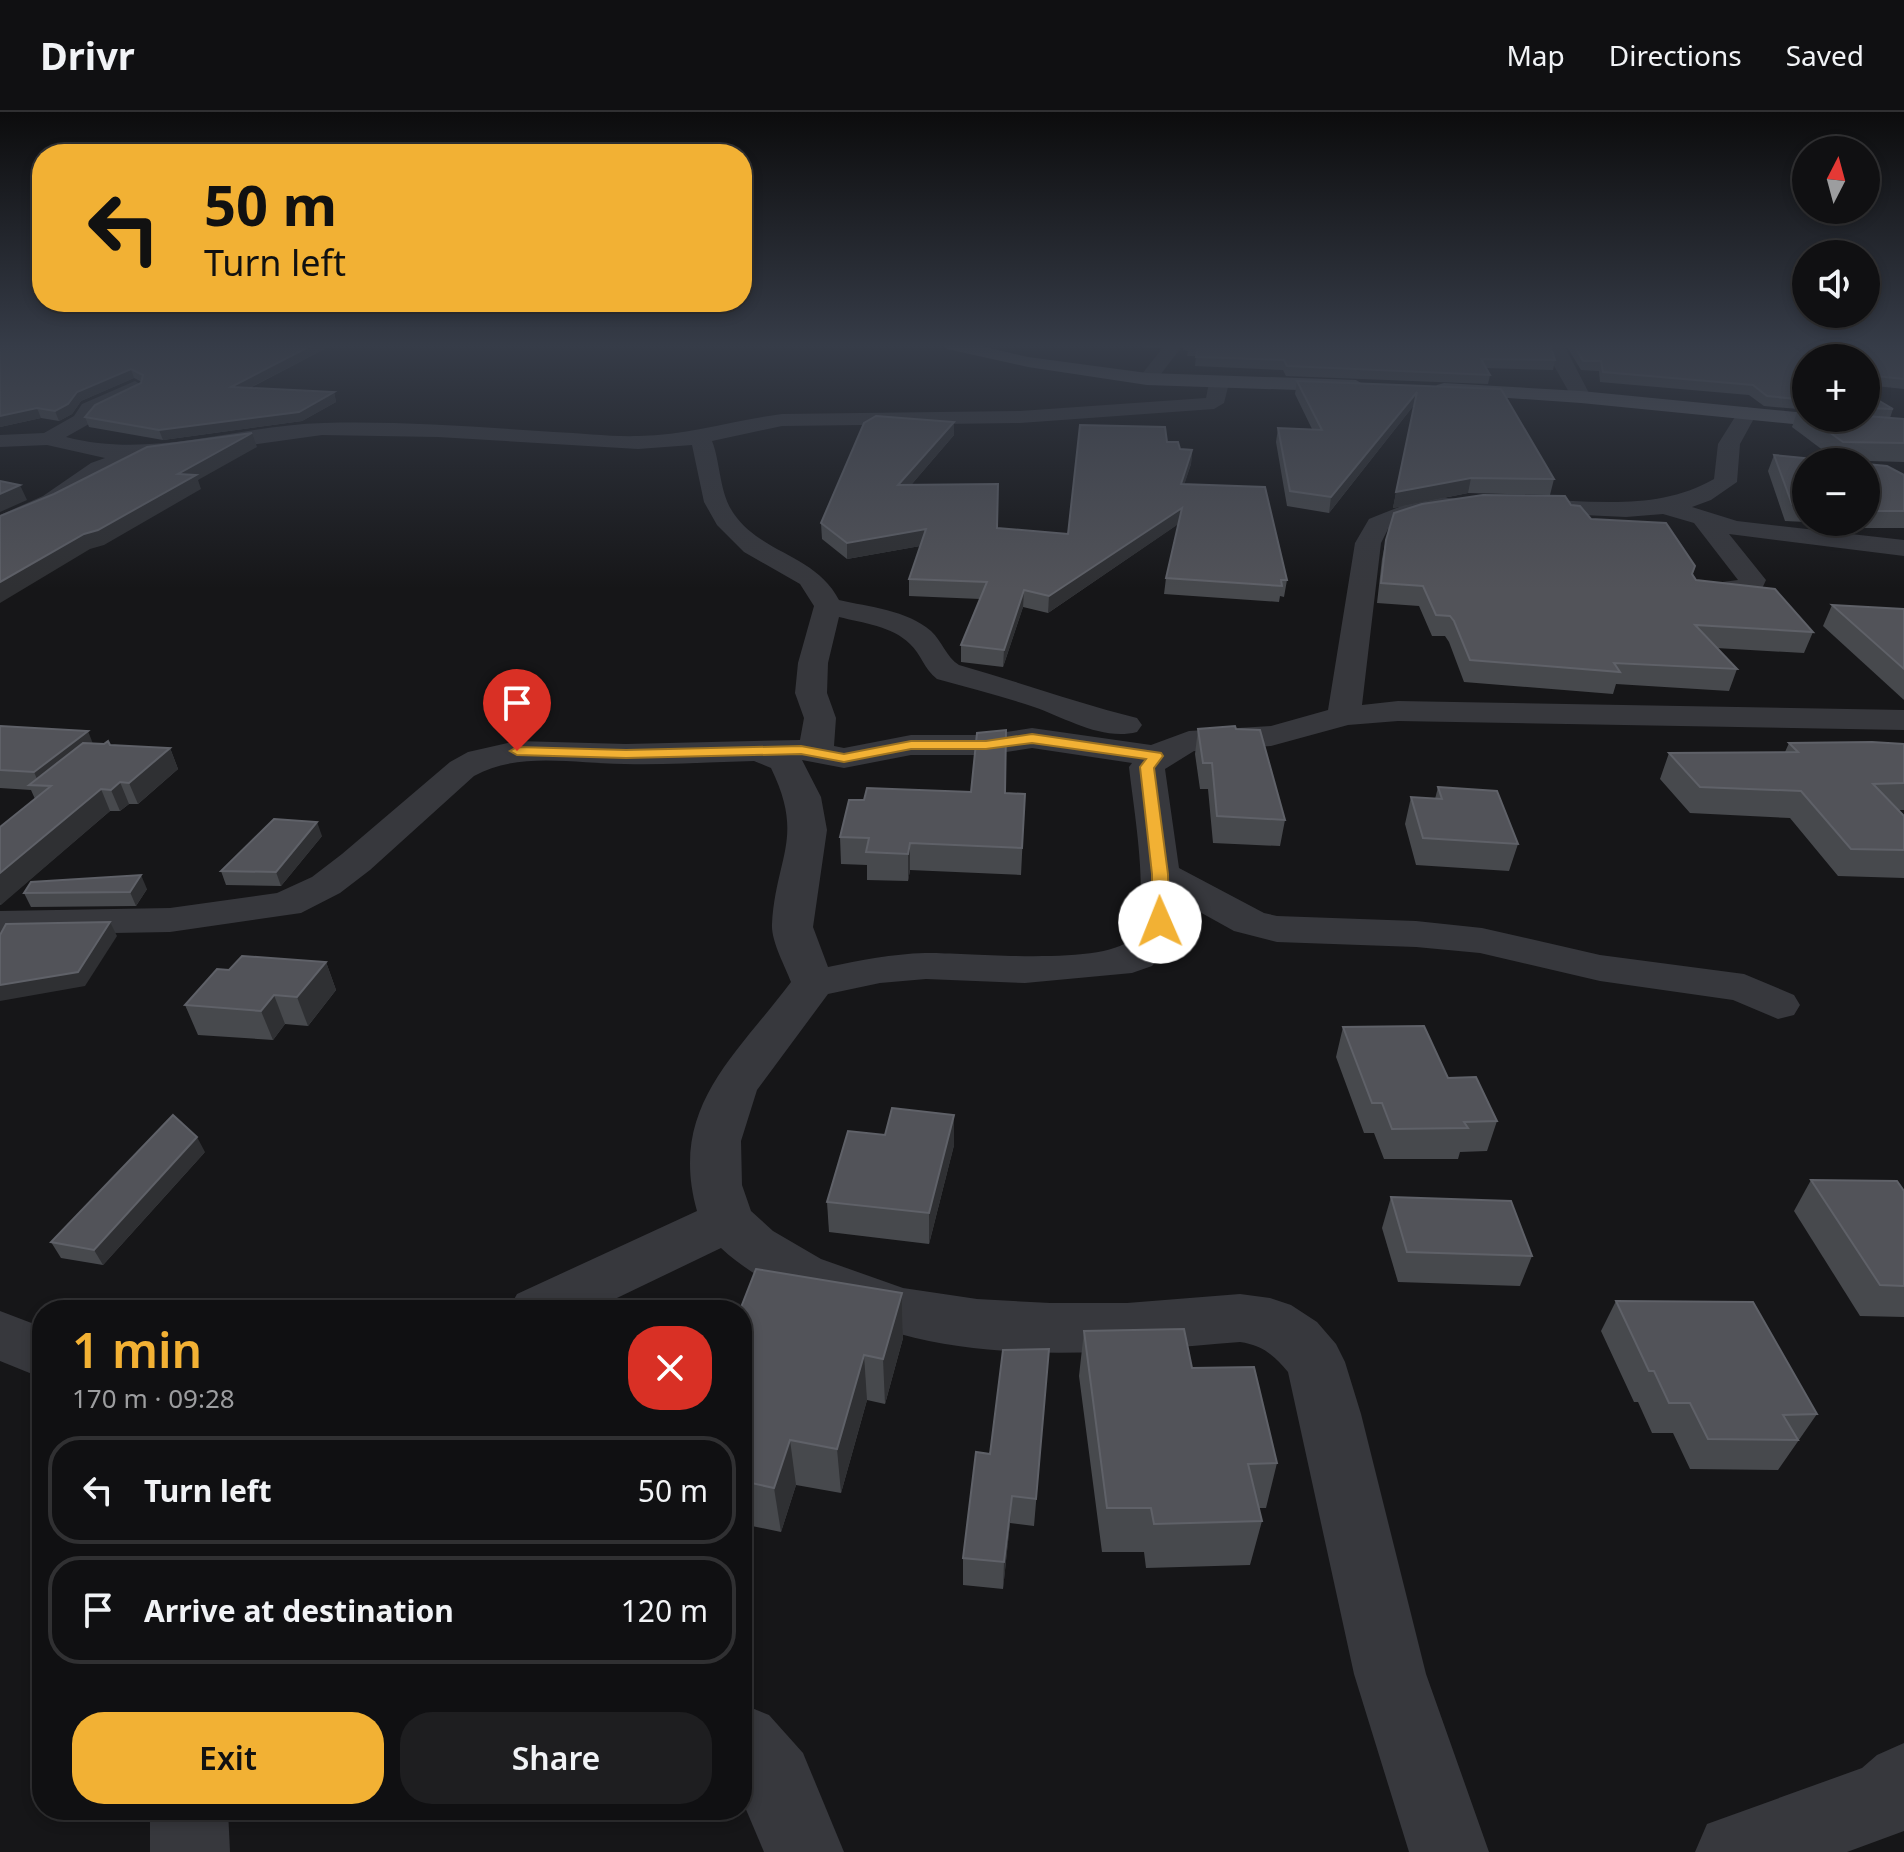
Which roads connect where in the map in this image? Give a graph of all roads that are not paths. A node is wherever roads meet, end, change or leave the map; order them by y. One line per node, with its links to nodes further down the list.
1 (37, 426): 8 (street)
2 (71, 426): 9 (street)
3 (744, 426): 7 (street)
4 (1738, 426): 11 (street)
5 (1877, 426): 6 (main road)
6 (1904, 429)
7 (700, 438): 10 (street); 15 (street)
8 (0, 439): 9 (street)
9 (48, 439): 10 (street)
10 (141, 453): 12 (street)
11 (1683, 513): 13 (street); 14 (street); 16 (street)
12 (0, 524)
13 (1904, 548)
14 (1702, 592)
15 (828, 606): 18 (street); 19 (street)
16 (1344, 716): 17 (street); 18 (street)
17 (1904, 720)
18 (1137, 744): 19 (street); 21 (street)
19 (816, 751): 20 (street)
20 (760, 752): 22 (street); 23 (street)
21 (1160, 874): 23 (street); 24 (street)
22 (0, 923)
23 (813, 983): 25 (street)
24 (1778, 1005)
25 (727, 1221): 26 (street); 34 (street)
26 (558, 1300)
27 (0, 1335): 28 (street)
28 (32, 1349)
29 (752, 1753): 33 (street)
30 (1904, 1782): 35 (street)
31 (189, 1820): 32 (street)
32 (190, 1852)
33 (804, 1852)
34 (1449, 1852)
35 (1735, 1852)

